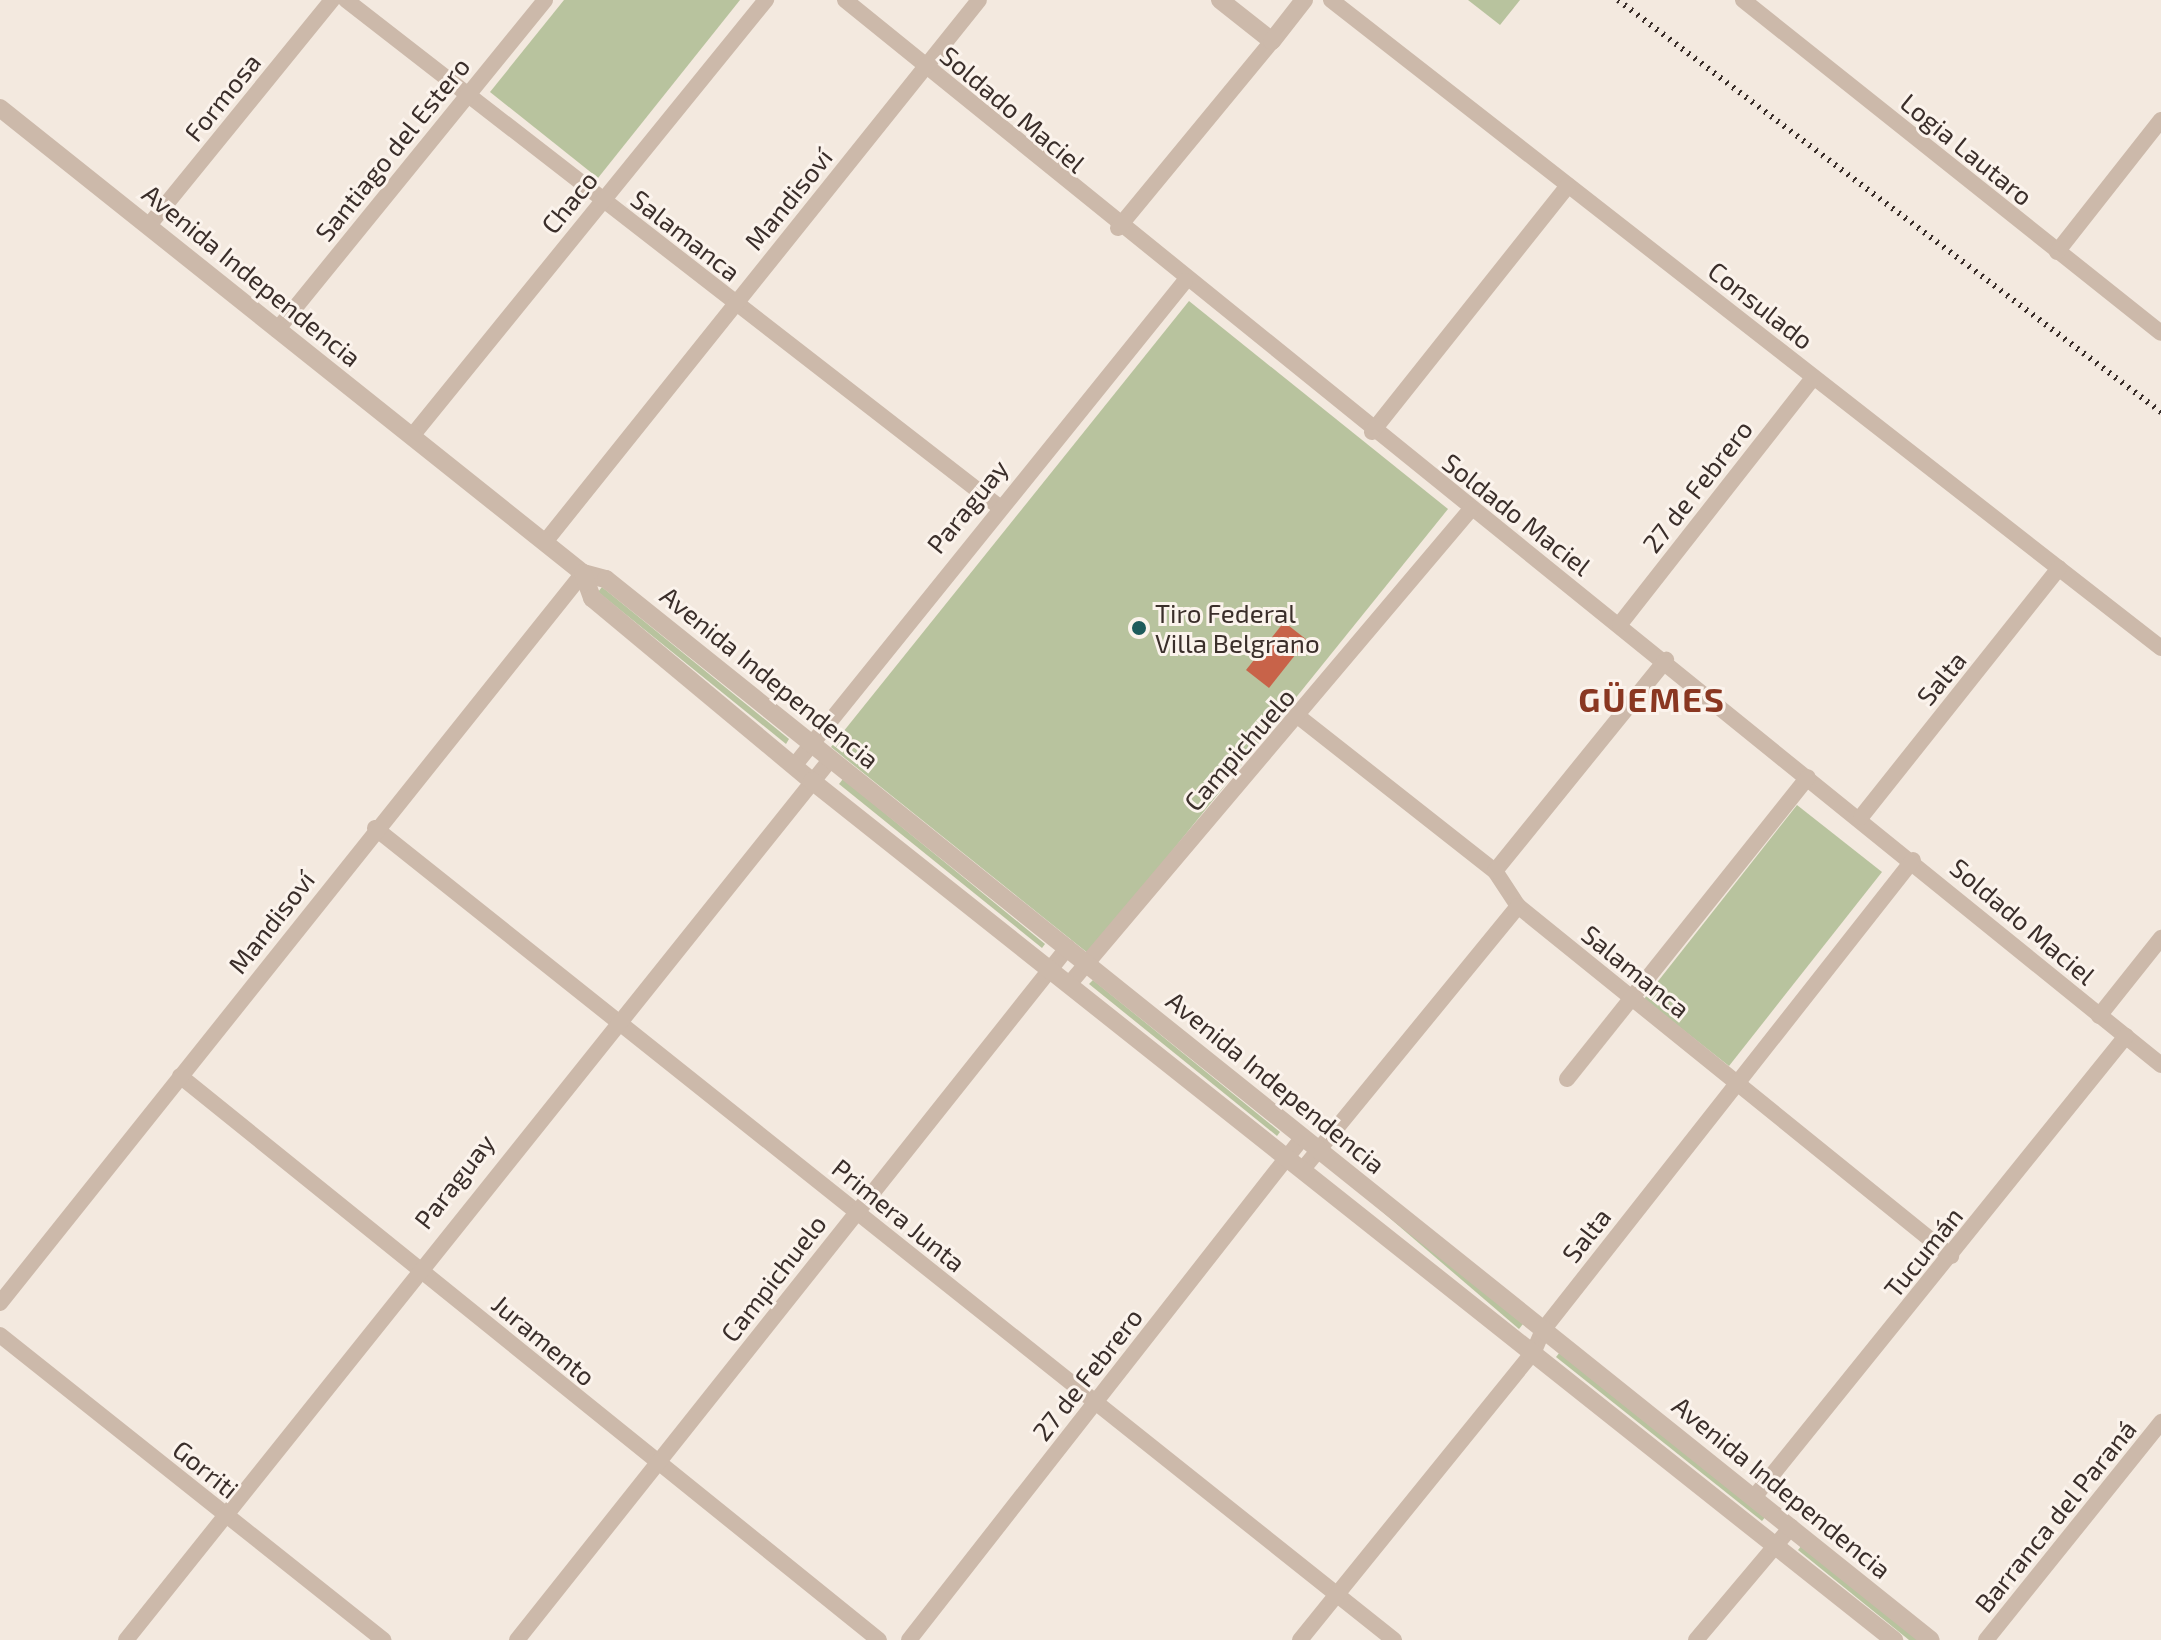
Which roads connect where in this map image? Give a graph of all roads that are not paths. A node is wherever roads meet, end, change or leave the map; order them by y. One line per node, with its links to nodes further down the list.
1 (332, 0): 18 (street, Formosa)
2 (346, 0): 13 (street, Salamanca)
3 (545, 0): 13 (street, Santiago del Estero)
4 (766, 0): 17 (street, Chaco)
5 (845, 0): 12 (street, Soldado Maciel)
6 (979, 0): 12 (street, Mandisoví)
7 (1220, 0): 11 (street)
8 (1304, 0): 11 (street)
9 (1331, 0): 16 (street, Consulado)
10 (1743, 0): 20 (street, Logia Lautaro)
11 (1272, 41): 19 (street)
12 (926, 68): 19 (street, Soldado Maciel); 22 (street, Mandisoví)
13 (466, 94): 17 (street, Salamanca); 23 (street, Santiago del Estero)
14 (0, 108): 18 (street, Avenida Independencia)
15 (2161, 120): 20 (street)
16 (1568, 186): 25 (street, Consulado); 26 (street)
17 (601, 199): 22 (street, Salamanca); 27 (street, Chaco)
18 (150, 224): 23 (street, Avenida Independencia)
19 (1118, 228): 21 (street, Soldado Maciel)
20 (2057, 252): 24 (street, Logia Lautaro)
21 (1185, 281): 26 (street, Soldado Maciel); 28 (street, Paraguay)
22 (734, 303): 28 (street, Salamanca); 30 (street, Mandisoví)
23 (277, 330): 27 (street, Avenida Independencia)
24 (2161, 333)
25 (1813, 378): 31 (street, Consulado); 33 (street, 27 de Febrero)
26 (1372, 432): 29 (street, Soldado Maciel)
27 (412, 436): 30 (street, Avenida Independencia)
28 (998, 506): 37 (street, Paraguay)
29 (1471, 509): 33 (street, Soldado Maciel); 36 (street, Campichuelo)
30 (545, 542): 32 (street, Avenida Independencia)
31 (2059, 568): 34 (street, Consulado); 42 (street, Salta)
32 (583, 573): 37 (street, Avenida Independencia); 39 (street, Avenida Independencia); 43 (street, Mandisoví)
33 (1620, 624): 35 (street, Soldado Maciel)
34 (2161, 648)
35 (1666, 660): 40 (street, Soldado Maciel); 45 (street)
36 (1299, 717): 45 (street, Salamanca); 49 (street, Campichuelo)
37 (812, 744): 38 (street, Avenida Independencia); 39 (street, Paraguay)
38 (830, 760): 41 (street, Paraguay); 48 (street, Avenida Independencia)
39 (794, 766): 41 (street, Avenida Independencia)
40 (1808, 777): 42 (street, Soldado Maciel); 52 (street)
41 (812, 781): 50 (street, Avenida Independencia); 54 (street, Paraguay)
42 (1861, 817): 44 (street, Soldado Maciel)
43 (375, 828): 54 (street, Primera Junta); 57 (street, Mandisoví)
44 (1913, 860): 53 (street, Soldado Maciel); 59 (street, Salta)
45 (1495, 871): 46 (street, Salamanca)
46 (1518, 906): 52 (street, Salamanca); 61 (street)
47 (2161, 938): 53 (street)
48 (1068, 947): 49 (street, Avenida Independencia); 50 (street, Campichuelo)
49 (1088, 962): 51 (street, Campichuelo); 60 (street, Avenida Independencia)
50 (1053, 968): 51 (street, Avenida Independencia); 64 (street, Campichuelo)
51 (1071, 982): 62 (street, Avenida Independencia)
52 (1633, 999): 58 (street); 59 (street, Salamanca)
53 (2099, 1016): 55 (street, Soldado Maciel)
54 (615, 1020): 64 (street, Primera Junta); 66 (street, Paraguay)
55 (2126, 1036): 56 (street, Soldado Maciel); 65 (street, Tucumán)
56 (2161, 1065)
57 (180, 1076): 66 (street, Juramento); 67 (street, Mandisoví)
58 (1567, 1079)
59 (1734, 1083): 65 (street, Salamanca); 68 (street, Salta)
60 (1303, 1137): 61 (street, Avenida Independencia); 62 (street, 27 de Febrero)
61 (1320, 1150): 63 (street); 68 (street, Avenida Independencia)
62 (1287, 1156): 63 (street, Avenida Independencia); 71 (street, 27 de Febrero)
63 (1303, 1169): 70 (street, Avenida Independencia)
64 (855, 1211): 71 (street, Primera Junta); 73 (street, Campichuelo)
65 (1951, 1256): 74 (street, Tucumán)
66 (420, 1267): 73 (street, Juramento); 75 (street, Paraguay)
67 (0, 1303)
68 (1543, 1330): 70 (street, Salta); 74 (street, Avenida Independencia)
69 (0, 1335): 75 (street, Gorriti)
70 (1534, 1351): 77 (street, Avenida Independencia); 78 (street, Salta)
71 (1095, 1402): 78 (street, Primera Junta); 83 (street, 27 de Febrero)
72 (2161, 1422): 89 (street, Barranca del Paraná)
73 (657, 1466): 81 (street, Campichuelo); 82 (street, Juramento)
74 (1755, 1496): 76 (street, Avenida Independencia)
75 (225, 1514): 79 (street, Paraguay); 80 (street, Gorriti)
76 (1791, 1527): 77 (street); 88 (street, Avenida Independencia)
77 (1776, 1544): 86 (street); 87 (street, Avenida Independencia)
78 (1335, 1594): 84 (street, Salta); 85 (street, Primera Junta)
79 (126, 1640)
80 (383, 1640)
81 (517, 1640)
82 (879, 1640)
83 (909, 1640)
84 (1300, 1640)
85 (1394, 1640)
86 (1696, 1640)
87 (1894, 1640)
88 (1931, 1640)
89 (1986, 1640)

